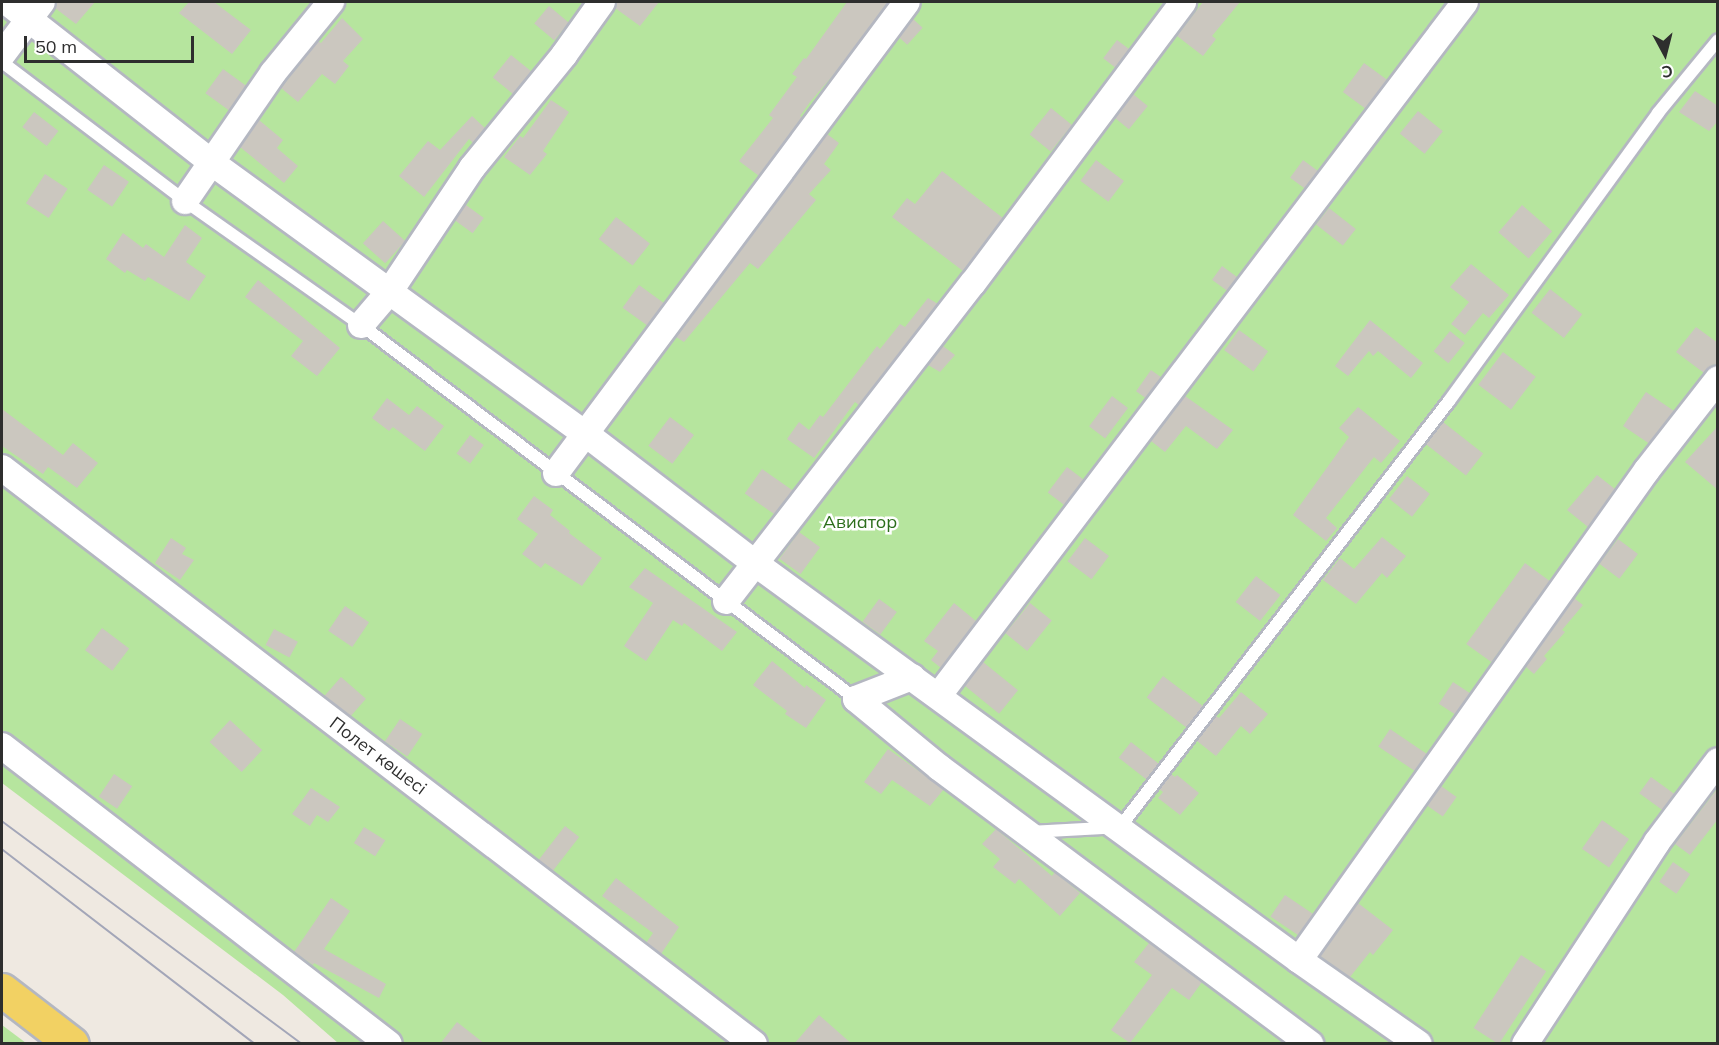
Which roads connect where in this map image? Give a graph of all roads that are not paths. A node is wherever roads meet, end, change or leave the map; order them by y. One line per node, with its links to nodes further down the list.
1 (7, 2): 7 (street)
2 (331, 2): 11 (street)
3 (602, 2): 13 (street)
4 (907, 2): 16 (street)
5 (1183, 2): 19 (street)
6 (1465, 2): 22 (street)
7 (35, 10): 9 (street); 11 (street)
8 (1718, 40): 26 (lane)
9 (2, 55)
10 (2, 62): 12 (lane)
11 (211, 162): 12 (street); 13 (street)
12 (185, 201): 14 (lane)
13 (390, 291): 14 (street); 16 (street)
14 (361, 325): 18 (lane)
15 (1718, 380): 28 (street)
16 (586, 434): 18 (street); 19 (street)
17 (2, 468): 32 (street, Полет көшесі)
18 (556, 472): 20 (lane)
19 (756, 564): 20 (street); 21 (street)
20 (726, 601): 23 (lane)
21 (912, 677): 22 (street); 23 (street)
22 (939, 696): 26 (street)
23 (856, 699): 27 (street)
24 (2, 746): 31 (street)
25 (1718, 761): 35 (street)
26 (1119, 827): 27 (lane); 28 (street)
27 (1027, 832): 33 (street)
28 (1299, 960): 34 (street)
29 (2, 990): 30 (main road)
30 (72, 1044)
31 (389, 1044)
32 (754, 1044)
33 (1310, 1044)
34 (1419, 1044)
35 (1525, 1044)

